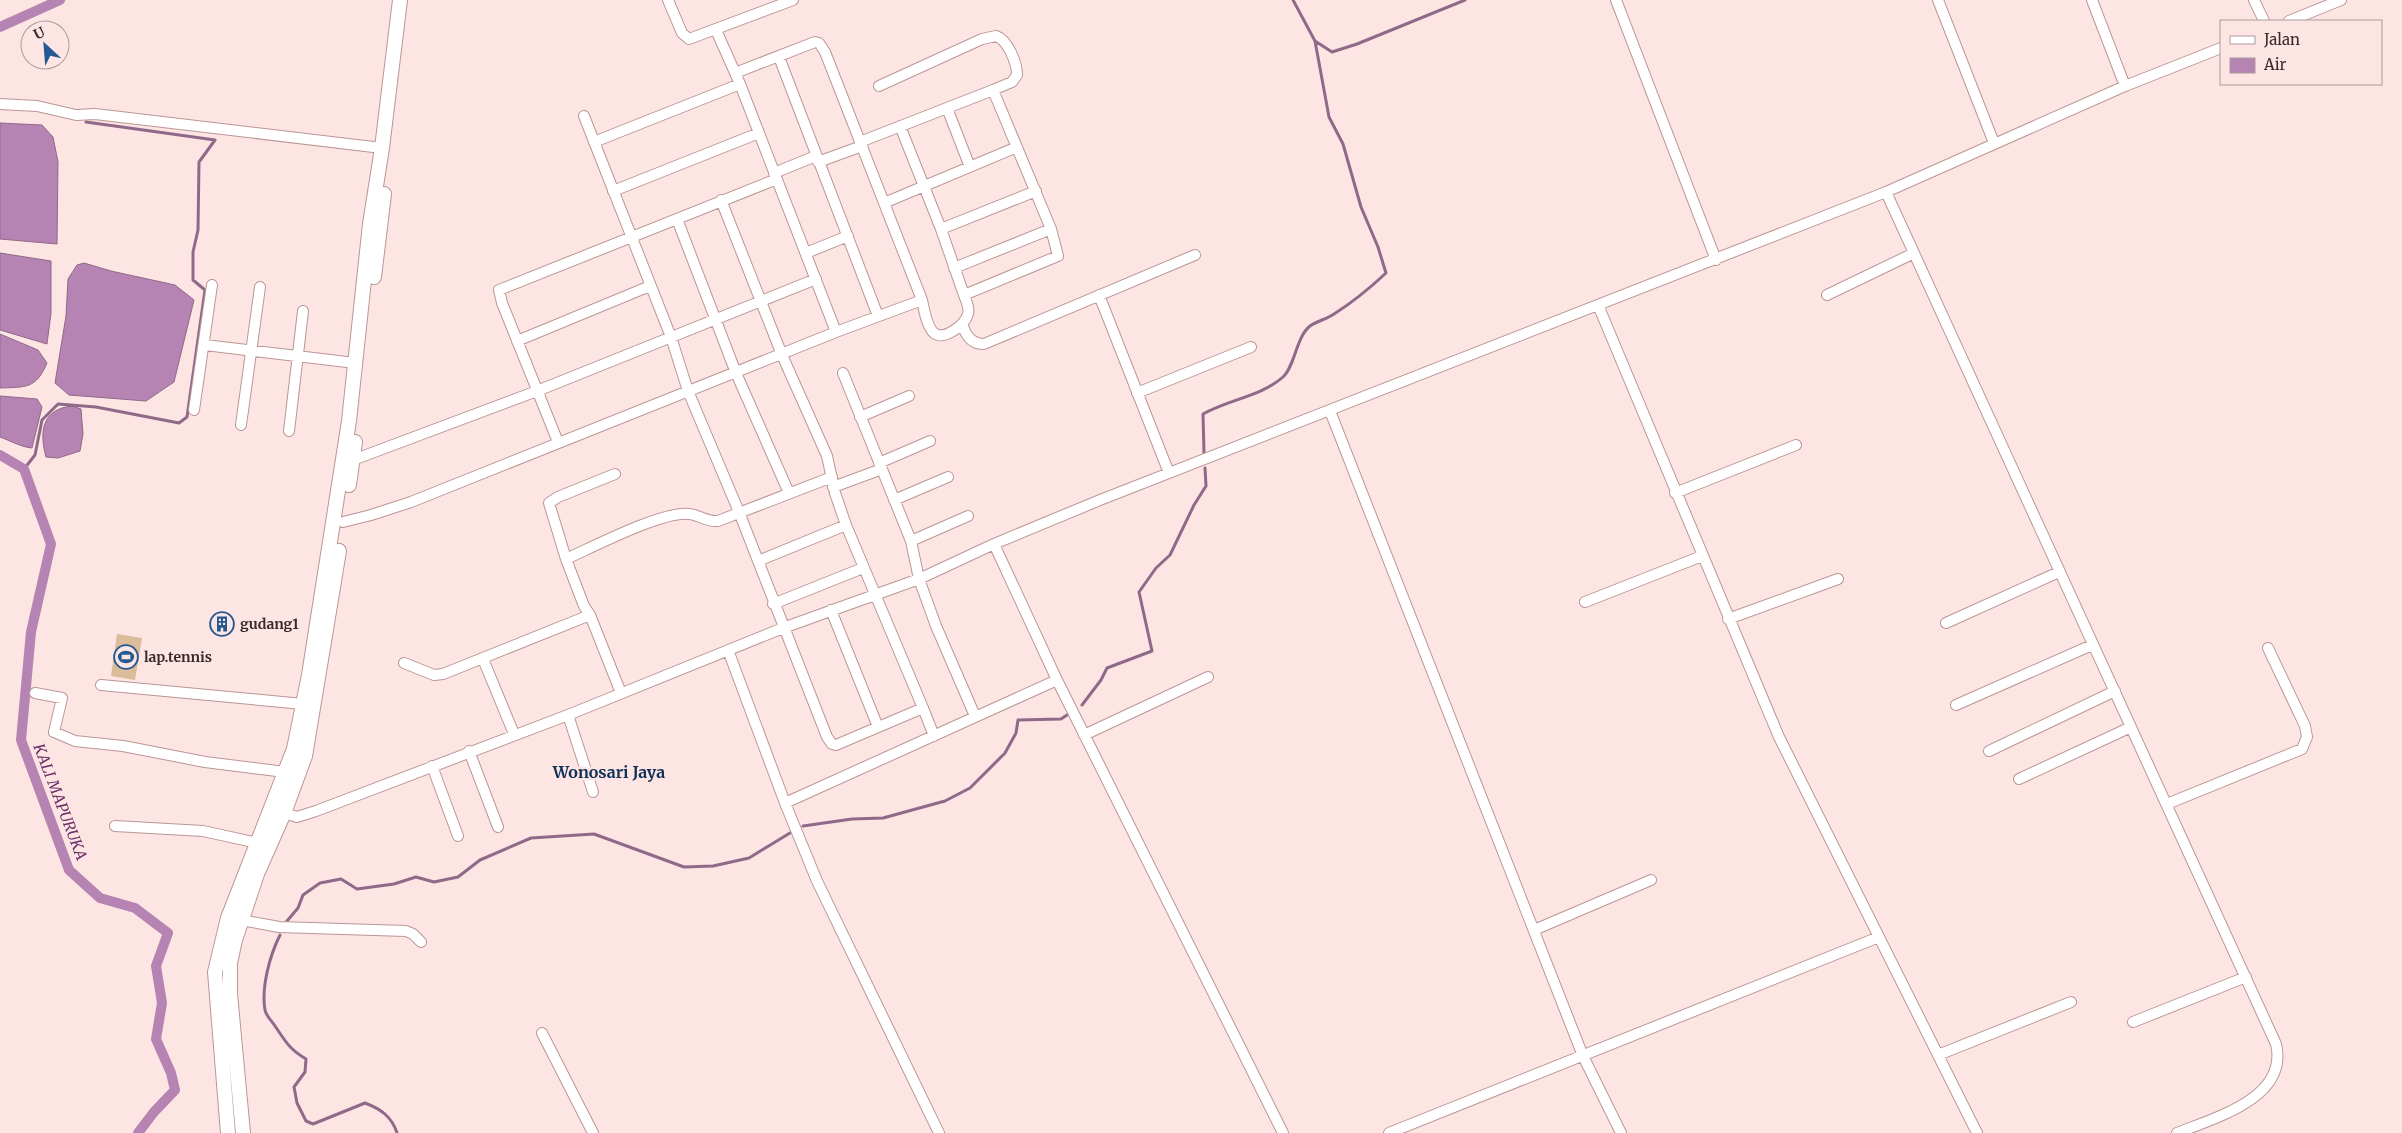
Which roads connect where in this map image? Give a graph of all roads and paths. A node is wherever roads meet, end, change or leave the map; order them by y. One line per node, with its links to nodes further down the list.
1 (400, 0): 29 (highway)
2 (410, 0): 86 (highway)
3 (668, 0): 12 (street)
4 (793, 0): 12 (street)
5 (1616, 0): 47 (street)
6 (1938, 0): 26 (street)
7 (2092, 0): 18 (street)
8 (2254, 0): 10 (street)
9 (2341, 0): 11 (street)
10 (2264, 20)
11 (2291, 20)
12 (716, 30): 15 (street)
13 (2220, 48): 18 (street)
14 (779, 57): 15 (street); 27 (street); 30 (street)
15 (735, 72): 16 (street)
16 (740, 84): 24 (street); 25 (street)
17 (879, 86): 19 (street)
18 (2125, 86): 26 (street)
19 (993, 90): 21 (street); 28 (street)
20 (0, 104): 29 (street)
21 (946, 108): 23 (street); 31 (street)
22 (584, 116): 25 (street)
23 (900, 126): 27 (street); 33 (street)
24 (759, 132): 32 (street); 34 (street)
25 (594, 142): 34 (street)
26 (1994, 143): 36 (street)
27 (861, 144): 30 (street); 38 (street)
28 (1017, 147): 31 (street); 35 (street)
29 (382, 148): 71 (highway)
30 (817, 159): 32 (street); 42 (street)
31 (970, 167): 33 (street)
32 (775, 176): 37 (street); 44 (street)
33 (925, 187): 38 (street); 40 (street)
34 (613, 191): 43 (street)
35 (1036, 191): 40 (street); 41 (street)
36 (1886, 192): 45 (street); 47 (street)
37 (721, 200): 39 (street); 57 (street)
38 (884, 203): 56 (street)
39 (677, 219): 43 (street); 61 (street)
40 (940, 229): 48 (street)
41 (1051, 229): 48 (street); 53 (street)
42 (848, 236): 44 (street); 60 (street)
43 (631, 238): 51 (street); 65 (street)
44 (806, 253): 49 (street)
45 (1912, 254): 55 (street); 105 (street)
46 (1195, 255): 54 (street)
47 (1716, 260): 58 (street)
48 (954, 268): 53 (street)
49 (816, 280): 57 (street); 63 (street)
50 (212, 285): 66 (street)
51 (650, 286): 64 (street); 65 (street)
52 (260, 287): 68 (street)
53 (964, 295): 62 (street)
54 (1099, 295): 62 (street); 76 (street)
55 (1827, 295)
56 (922, 300): 60 (street); 62 (street)
57 (762, 301): 61 (street); 69 (street)
58 (1598, 305): 79 (street); 92 (street)
59 (303, 311): 70 (street)
60 (878, 316): 63 (street)
61 (715, 319): 64 (street); 73 (street)
62 (962, 326)
63 (836, 332): 69 (street)
64 (671, 337): 74 (street); 75 (street)
65 (517, 341): 74 (street)
66 (205, 345): 68 (street); 78 (street)
67 (1251, 347): 76 (street)
68 (251, 351): 70 (street); 81 (street)
69 (782, 355): 73 (street); 91 (street)
70 (299, 357): 71 (street); 82 (street)
71 (356, 364): 127 (highway)
72 (842, 372): 80 (street)
73 (736, 373): 75 (street); 93 (street)
74 (537, 391): 84 (street); 86 (street)
75 (688, 391): 84 (street); 95 (street)
76 (1137, 393): 88 (street)
77 (909, 396): 80 (street)
78 (194, 410)
79 (1330, 411): 88 (street); 152 (street)
80 (860, 417): 87 (street)
81 (240, 425)
82 (289, 431)
83 (930, 441): 87 (street)
84 (558, 442): 97 (street)
85 (1796, 445): 92 (street)
86 (352, 460): 97 (highway)
87 (881, 466): 91 (street); 94 (street)
88 (1169, 473): 100 (street)
89 (615, 474): 102 (street)
90 (948, 477): 94 (street)
91 (832, 482): 93 (street); 98 (street)
92 (1676, 493): 101 (street)
93 (789, 494): 95 (street)
94 (894, 500): 99 (street)
95 (739, 512): 102 (street); 103 (street)
96 (968, 516): 99 (street)
97 (343, 522): 145 (highway)
98 (846, 525): 103 (street); 104 (street)
99 (911, 541): 106 (street)
100 (994, 544): 106 (street); 122 (street)
101 (1702, 556): 109 (street); 113 (street)
102 (566, 559): 112 (street)
103 (758, 561): 110 (street)
104 (863, 568): 108 (street); 110 (street)
105 (2059, 572): 114 (street); 116 (street)
106 (919, 579): 108 (street); 131 (street)
107 (1838, 579): 113 (street)
108 (874, 595): 111 (street); 129 (street)
109 (1585, 602)
110 (774, 604): 115 (street)
111 (831, 610): 115 (street); 132 (street)
112 (590, 615): 119 (street); 126 (street)
113 (1728, 619): 153 (street)
114 (1946, 623)
115 (783, 628): 118 (street); 132 (street)
116 (2092, 645): 124 (street); 128 (street)
117 (2268, 648): 144 (street)
118 (728, 650): 126 (street); 143 (street)
119 (483, 659): 120 (street); 134 (street)
120 (404, 663)
121 (1208, 677): 135 (street)
122 (1057, 680): 131 (street); 135 (street)
123 (100, 685): 127 (street)
124 (2115, 692): 133 (street); 138 (street)
125 (35, 693): 140 (street)
126 (621, 693): 130 (street)
127 (303, 704): 140 (highway)
128 (1956, 705)
129 (923, 708): 132 (street); 136 (street)
130 (568, 715): 134 (street); 142 (street)
131 (975, 716): 136 (street)
132 (878, 727)
133 (2131, 727): 141 (street); 144 (street)
134 (514, 734): 137 (street)
135 (1084, 735): 165 (street)
136 (934, 736): 143 (street)
137 (469, 751): 139 (street); 147 (street)
138 (1989, 752)
139 (432, 766): 145 (street); 148 (street)
140 (285, 772): 149 (highway)
141 (2019, 779)
142 (594, 792)
143 (785, 803): 164 (street)
144 (2167, 804): 155 (street)
145 (284, 813): 151 (highway)
146 (115, 826): 149 (street)
147 (498, 827)
148 (458, 836)
149 (258, 843): 161 (highway)
150 (1651, 880): 152 (street)
151 (241, 920): 154 (street); 162 (highway)
152 (1534, 930): 160 (street)
153 (1879, 937): 159 (street); 160 (street)
154 (421, 942)
155 (2246, 977): 157 (street); 169 (street)
156 (2070, 1002): 159 (street)
157 (2133, 1022)
158 (542, 1033): 163 (street)
159 (1938, 1055): 168 (street)
160 (1583, 1056): 166 (street); 167 (street)
161 (228, 1133)
162 (243, 1133)
163 (593, 1133)
164 (939, 1133)
165 (1283, 1133)
166 (1389, 1133)
167 (1621, 1133)
168 (1977, 1133)
169 (2177, 1133)

